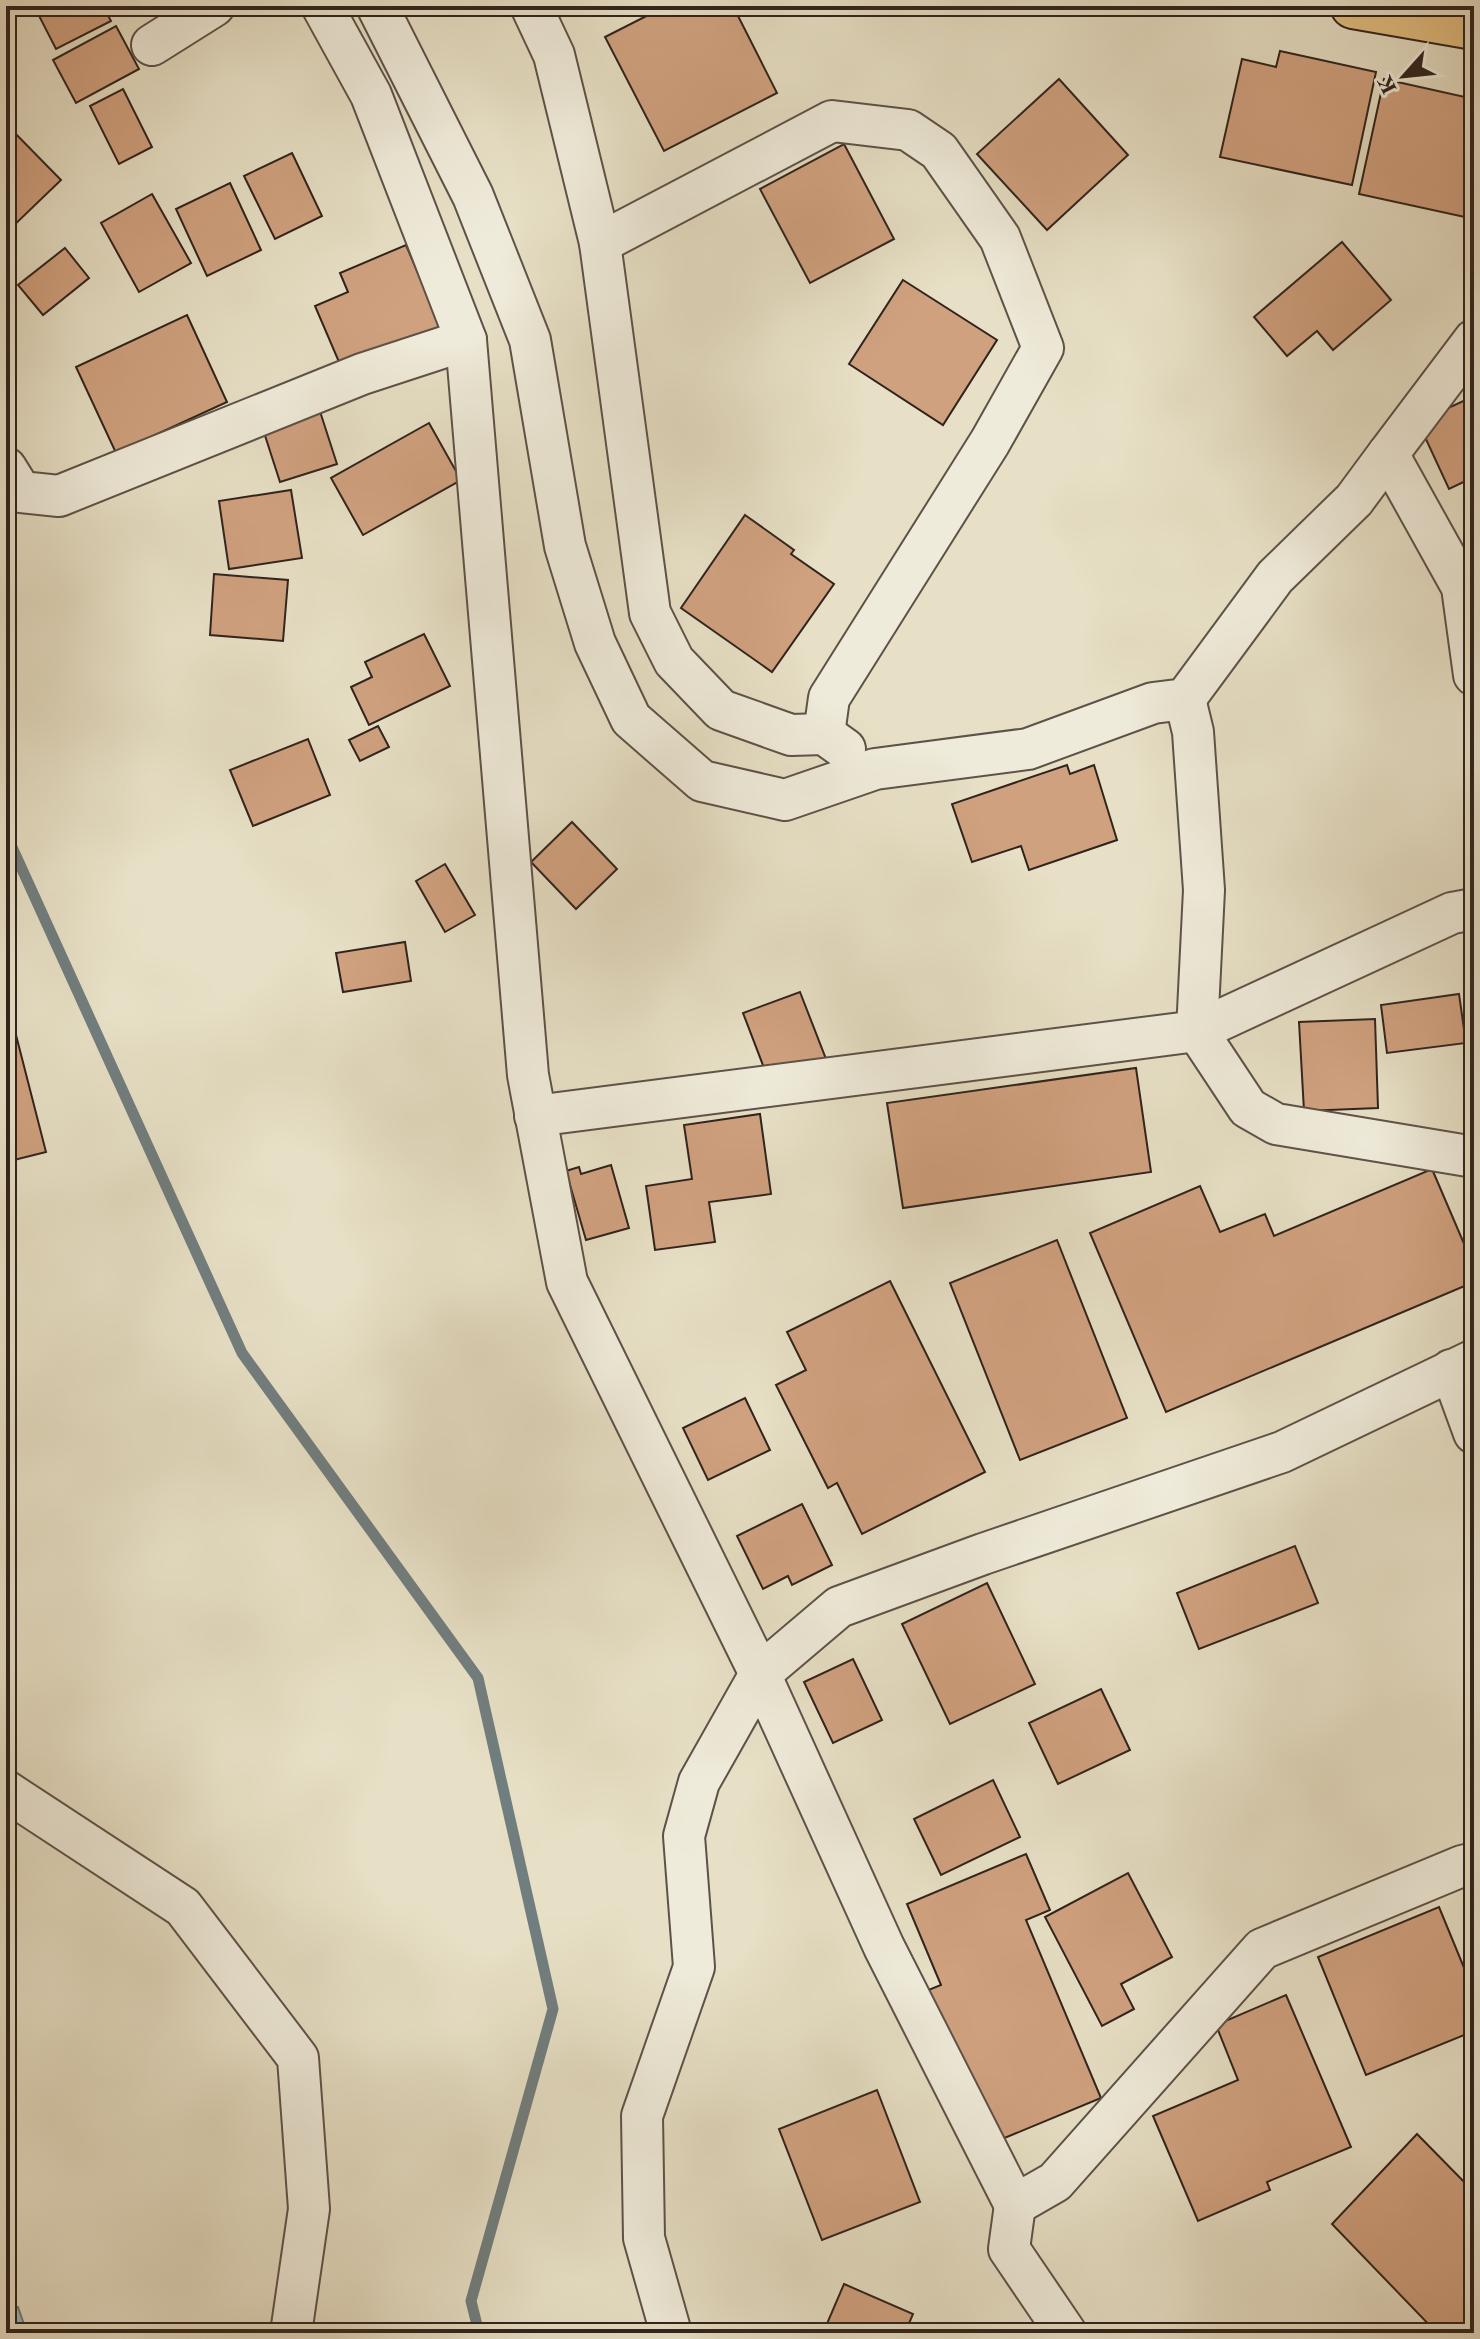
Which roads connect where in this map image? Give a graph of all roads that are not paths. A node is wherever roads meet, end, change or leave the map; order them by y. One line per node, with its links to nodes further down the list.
1 (214, 6): 7 (street)
2 (322, 6): 9 (street)
3 (377, 6): 17 (street)
4 (531, 6): 8 (street)
5 (1353, 6): 6 (main road)
6 (1474, 27)
7 (152, 45)
8 (600, 243): 16 (street); 16 (street)
9 (466, 340): 12 (street); 20 (street)
10 (1474, 340): 11 (street)
11 (1388, 454): 13 (street); 15 (street)
12 (6, 468)
13 (1468, 584): 14 (street)
14 (1474, 675)
15 (1185, 699): 17 (street); 19 (street)
16 (824, 734): 17 (street)
17 (875, 769)
18 (1474, 909): 19 (street)
19 (1197, 1031): 20 (street); 21 (street)
20 (535, 1116): 24 (street)
21 (1474, 1157)
22 (1463, 1365): 23 (street); 24 (street)
23 (1474, 1433)
24 (760, 1674): 27 (street); 29 (street)
25 (6, 1791): 28 (street)
26 (1474, 1863): 27 (street)
27 (1015, 2205): 30 (street)
28 (291, 2333)
29 (671, 2333)
30 (1066, 2333)

